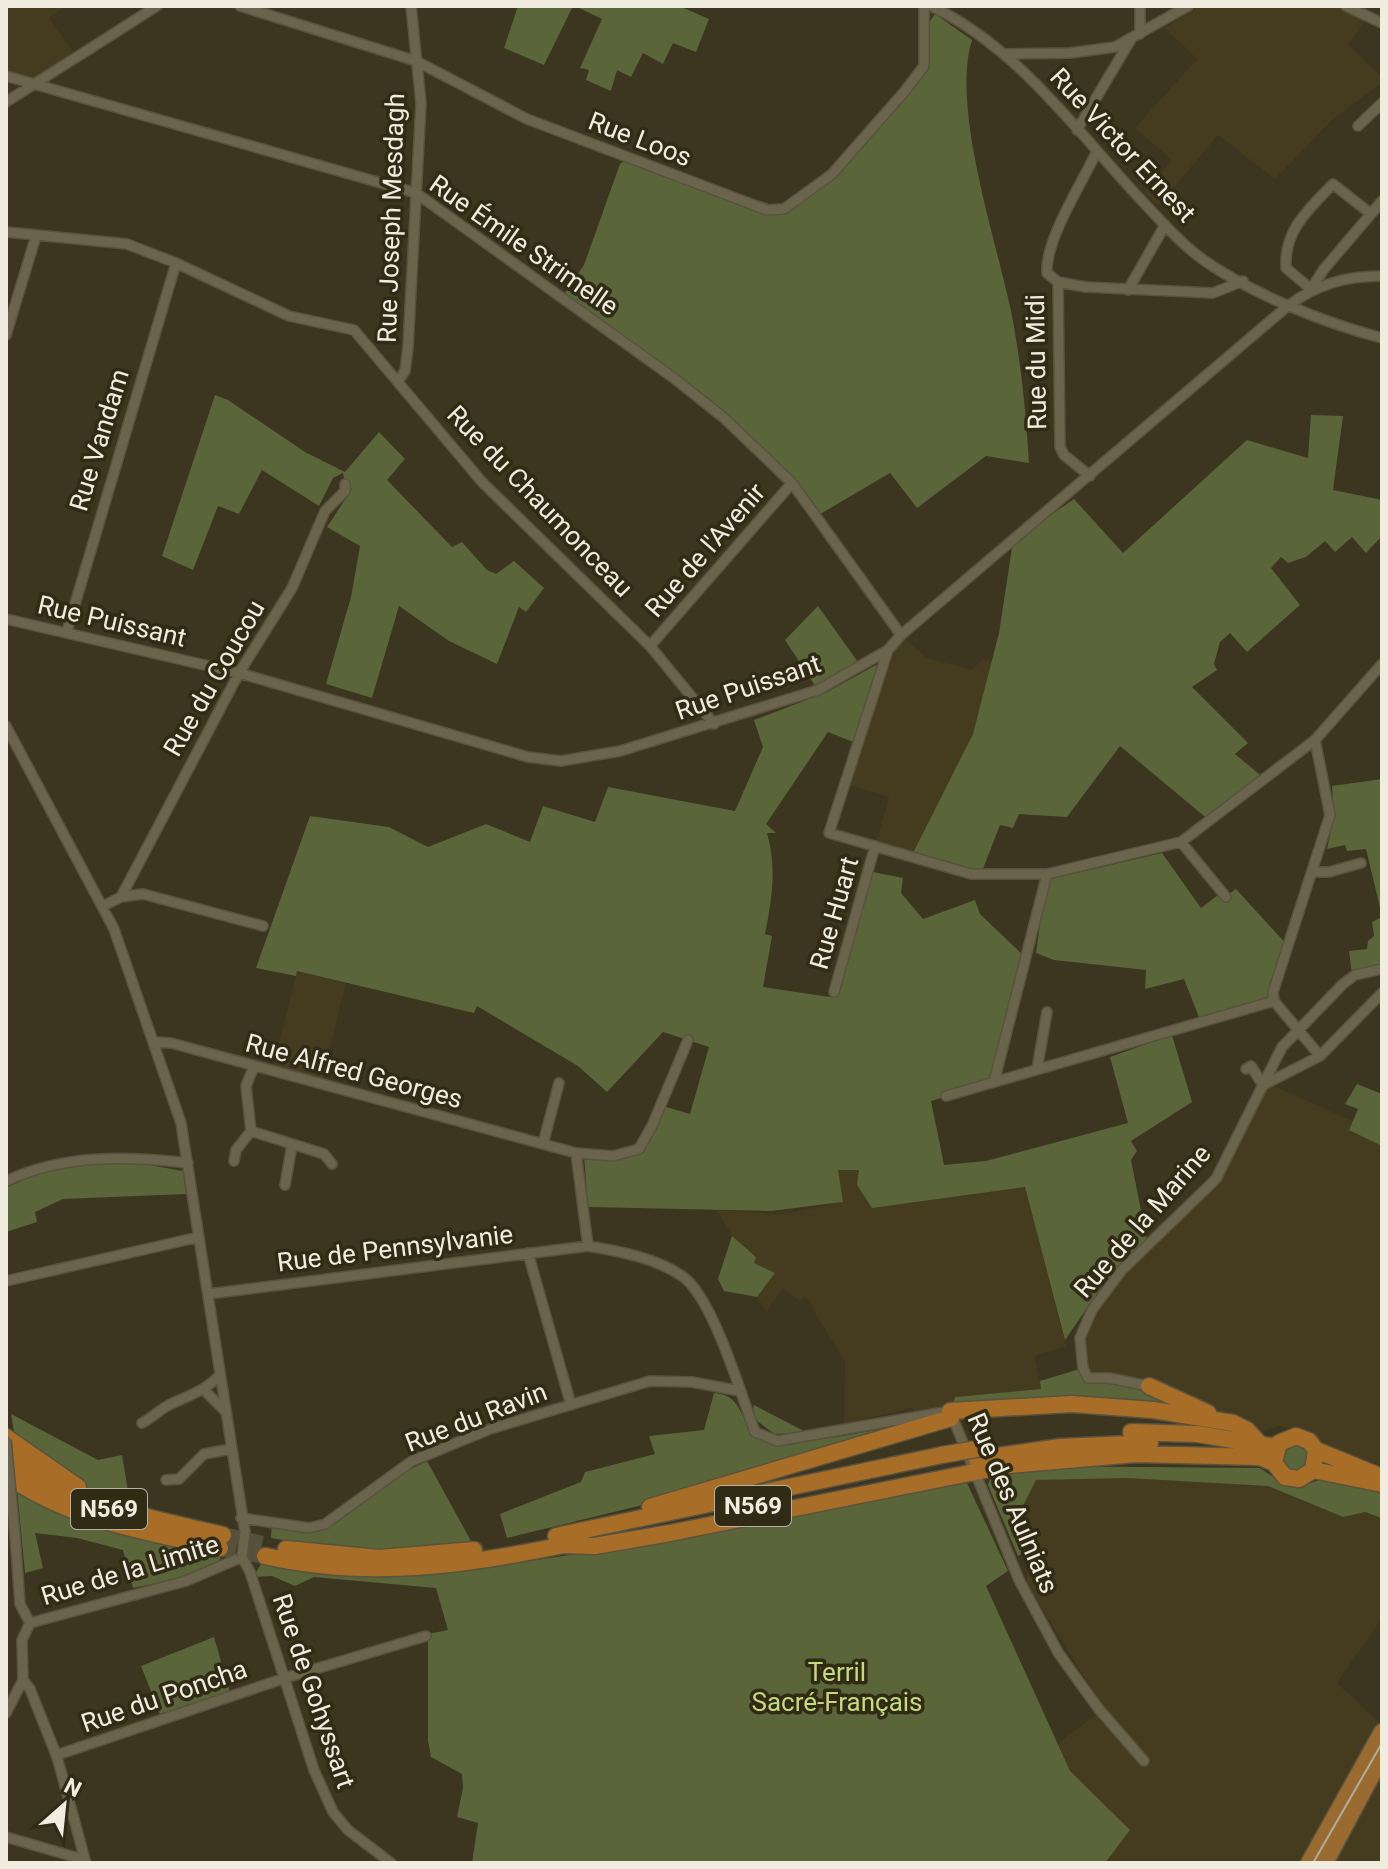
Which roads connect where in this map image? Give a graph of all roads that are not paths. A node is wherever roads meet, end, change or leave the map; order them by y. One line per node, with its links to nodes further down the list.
1 (157, 6): 15 (street)
2 (240, 6): 13 (street, Rue Loos)
3 (411, 6): 13 (street, Rue Joseph Mesdagh)
4 (924, 6): 13 (street, Rue Loos)
5 (931, 6): 12 (street, Rue Victor Ernest)
6 (1140, 6): 10 (street)
7 (1188, 6): 10 (street)
8 (1346, 6): 9 (street)
9 (1382, 23)
10 (1140, 34): 11 (street)
11 (1130, 41): 12 (street); 19 (street)
12 (1006, 54): 19 (street, Rue Victor Ernest)
13 (416, 61): 21 (street, Rue Joseph Mesdagh)
14 (6, 76): 15 (street, Rue Émile Strimelle)
15 (34, 85): 16 (street); 21 (street, Rue Émile Strimelle)
16 (6, 102)
17 (1382, 103): 18 (street)
18 (1358, 126)
19 (1077, 130): 20 (street, Rue Victor Ernest)
20 (1096, 153): 24 (street, Rue Victor Ernest); 30 (street, Rue du Midi)
21 (416, 193): 36 (street, Rue Joseph Mesdagh); 38 (street, Rue Émile Strimelle)
22 (1382, 201): 23 (street)
23 (1371, 214): 31 (street); 31 (street)
24 (1165, 225): 29 (street, Rue Victor Ernest); 32 (street)
25 (6, 232): 26 (street, Rue du Chaumonceau)
26 (36, 236): 27 (street, Rue du Chaumonceau); 34 (street)
27 (176, 263): 36 (street, Rue du Chaumonceau); 41 (street, Rue Vandam)
28 (1382, 276): 31 (street, Rue Puissant)
29 (1243, 281): 32 (street); 33 (street, Rue Victor Ernest)
30 (1058, 282): 32 (street); 37 (street, Rue du Midi)
31 (1311, 289): 33 (street, Rue Puissant)
32 (1128, 290)
33 (1289, 305): 35 (street, Rue Victor Ernest); 37 (street, Rue Puissant)
34 (6, 335)
35 (1382, 338)
36 (398, 381): 43 (street, Rue du Chaumonceau)
37 (1090, 476): 42 (street, Rue Puissant)
38 (792, 483): 42 (street, Rue Émile Strimelle); 43 (street, Rue de l'Avenir)
39 (345, 484): 46 (street, Rue du Coucou)
40 (6, 619): 41 (street, Rue Puissant)
41 (67, 631): 46 (street, Rue Puissant)
42 (901, 635): 44 (street, Rue Puissant)
43 (650, 646): 47 (street, Rue du Chaumonceau)
44 (888, 650): 47 (street, Rue Puissant); 51 (street)
45 (1382, 664): 49 (street)
46 (239, 673): 47 (street, Rue Puissant); 55 (street, Rue du Coucou)
47 (714, 724)
48 (6, 726): 57 (street)
49 (1315, 740): 50 (street); 53 (street)
50 (1181, 842): 54 (street); 56 (street)
51 (875, 846): 54 (street); 60 (street, Rue Huart)
52 (1361, 863): 53 (street)
53 (1312, 872): 62 (street)
54 (1047, 874): 71 (street)
55 (121, 897): 57 (street); 58 (street)
56 (1226, 897)
57 (103, 906): 66 (street)
58 (263, 926)
59 (1382, 969): 64 (street, Rue de la Marine)
60 (834, 992)
61 (1382, 993): 67 (street)
62 (1274, 1001): 64 (street); 69 (street)
63 (1047, 1012): 69 (street)
64 (1299, 1031): 67 (street); 73 (street, Rue de la Marine)
65 (688, 1040): 78 (street, Rue Alfred Georges)
66 (153, 1042): 68 (street, Rue Alfred Georges); 80 (street)
67 (1320, 1056): 73 (street)
68 (254, 1066): 75 (street); 76 (street, Rue Alfred Georges)
69 (1037, 1069): 71 (street)
70 (1246, 1069): 73 (street)
71 (994, 1082): 74 (street)
72 (559, 1083): 76 (street)
73 (1263, 1085): 90 (street, Rue de la Marine)
74 (946, 1096)
75 (251, 1131): 77 (street); 79 (street)
76 (543, 1144): 78 (street, Rue Alfred Georges)
77 (292, 1145): 81 (street); 83 (street)
78 (576, 1153): 85 (street)
79 (234, 1161)
80 (188, 1163): 82 (street); 84 (street)
81 (332, 1164)
82 (6, 1181)
83 (285, 1185)
84 (199, 1237): 87 (street); 88 (street)
85 (588, 1246): 86 (street, Rue de Pennsylvanie); 92 (street, Rue des Aulniats)
86 (528, 1253): 88 (street, Rue de Pennsylvanie); 93 (street)
87 (6, 1281)
88 (208, 1294): 89 (street)
89 (220, 1375): 91 (street); 94 (street)
90 (1149, 1386): 95 (highway)
91 (205, 1391): 94 (street); 97 (street)
92 (740, 1391): 93 (street, Rue du Ravin); 96 (street, Rue des Aulniats)
93 (571, 1405): 111 (street, Rue du Ravin)
94 (225, 1411): 99 (street)
95 (1194, 1411): 96 (highway); 100 (highway)
96 (951, 1415): 106 (street, Rue des Aulniats); 113 (highway)
97 (142, 1423)
98 (6, 1439): 112 (highway); 116 (street, bridge)
99 (231, 1449): 109 (street); 111 (street)
100 (1258, 1450): 102 (highway); 104 (highway, N569); 104 (highway, N569, bridge); 106 (highway)
101 (1316, 1450): 102 (highway); 105 (highway); 108 (highway)
102 (1275, 1455): 105 (highway)
103 (6, 1456): 112 (highway, N569)
104 (943, 1460): 113 (highway, N569)
105 (1313, 1470): 108 (highway)
106 (975, 1473): 113 (highway); 126 (street, Rue des Aulniats)
107 (6, 1475): 112 (highway, N569)
108 (1374, 1475): 110 (highway)
109 (166, 1480)
110 (1382, 1486)
111 (241, 1518): 115 (street, bridge)
112 (169, 1522)
113 (567, 1539): 114 (highway, N569)
114 (266, 1551)
115 (241, 1560): 118 (street, Rue de la Limite); 120 (street, Rue de Gohyssart)
116 (18, 1582): 117 (street); 118 (street)
117 (6, 1584)
118 (30, 1623): 121 (street)
119 (426, 1636): 120 (street, Rue du Poncha)
120 (285, 1678): 124 (street, Rue du Poncha); 129 (street, Rue de Gohyssart)
121 (23, 1680): 122 (street); 124 (street)
122 (6, 1713)
123 (1382, 1732): 130 (main road)
124 (57, 1755): 128 (street)
125 (1382, 1756): 131 (main road)
126 (1144, 1761)
127 (6, 1837): 128 (street)
128 (86, 1862)
129 (391, 1863)
130 (1309, 1863)
131 (1325, 1863)

